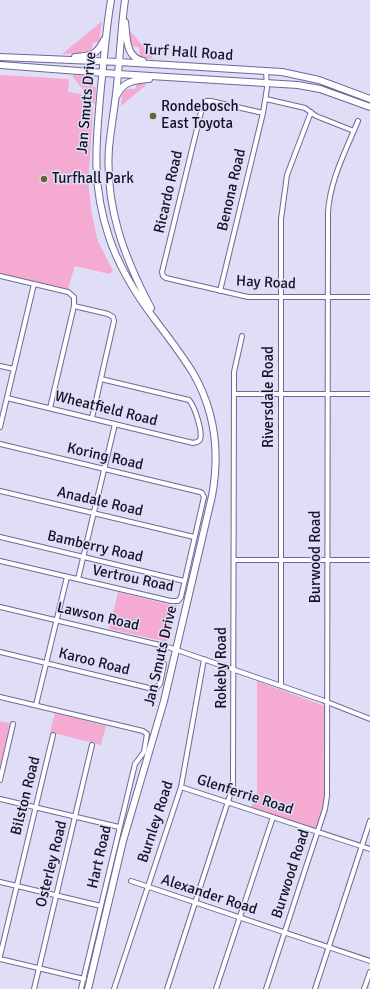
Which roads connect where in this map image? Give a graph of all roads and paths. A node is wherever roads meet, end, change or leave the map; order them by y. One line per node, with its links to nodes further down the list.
1 (110, 0): 3 (main road, Jan Smuts Drive)
2 (125, 3): 7 (main road, Jan Smuts Drive); 8 (main road)
3 (106, 35): 5 (main road); 6 (main road, Jan Smuts Drive)
4 (0, 57): 5 (main road, Turf Hall Road)
5 (56, 60): 6 (main road, Turf Hall Road)
6 (104, 61): 7 (main road, Turf Hall Road); 11 (main road, Jan Smuts Drive)
7 (118, 62): 8 (main road, Turf Hall Road); 12 (main road, Jan Smuts Drive)
8 (159, 64): 10 (main road, Turf Hall Road)
9 (0, 65): 11 (main road, Turf Hall Road)
10 (266, 71): 14 (street, Benona Road); 16 (main road, Turf Hall Road)
11 (103, 73): 12 (main road, Turf Hall Road); 31 (main road, Jan Smuts Drive)
12 (118, 74): 13 (main road, Turf Hall Road); 17 (main road, Jan Smuts Drive)
13 (165, 77): 14 (main road, Turf Hall Road); 17 (main road)
14 (267, 83): 15 (street, Benona Road); 18 (main road, Turf Hall Road)
15 (266, 99): 19 (street); 20 (street, Benona Road)
16 (370, 99)
17 (116, 101): 31 (main road, Jan Smuts Drive)
18 (370, 107)
19 (311, 112): 22 (street); 27 (street, Riversdale Road)
20 (263, 113): 24 (street, Ricardo Road); 26 (street, Benona Road)
21 (358, 121): 22 (street, Burwood Road)
22 (354, 131): 28 (street, Burwood Road)
23 (0, 276): 25 (street)
24 (163, 276): 26 (street, Hay Road)
25 (34, 284): 30 (street); 34 (street)
26 (220, 291): 27 (street, Hay Road)
27 (281, 297): 28 (street, Hay Road); 37 (street, Riversdale Road)
28 (328, 297): 29 (street, Hay Road); 39 (street, Burwood Road)
29 (370, 297)
30 (74, 306): 35 (street); 41 (street)
31 (166, 334): 63 (main road, Jan Smuts Drive)
32 (242, 336): 36 (street, Rokeby Road)
33 (0, 366): 34 (street)
34 (14, 369): 40 (street)
35 (101, 379): 42 (street); 43 (street, Wheatfield Road)
36 (234, 394): 37 (street); 53 (street, Rokeby Road)
37 (281, 394): 39 (street); 54 (street, Riversdale Road)
38 (370, 394): 39 (street)
39 (328, 395): 55 (street, Burwood Road)
40 (7, 398): 41 (street, Wheatfield Road); 44 (street)
41 (50, 408): 42 (street, Wheatfield Road)
42 (92, 418): 43 (street, Wheatfield Road)
43 (115, 424): 46 (street)
44 (0, 427)
45 (0, 444): 46 (street, Koring Road)
46 (104, 469): 48 (street, Koring Road); 49 (street)
47 (0, 491): 49 (street, Anadale Road)
48 (203, 495): 51 (street, Vertrou Road)
49 (94, 513): 51 (street, Anadale Road); 52 (street)
50 (0, 537): 52 (street, Bamberry Road)
51 (194, 537): 60 (street, Vertrou Road)
52 (83, 557): 59 (street); 60 (street, Bamberry Road)
53 (234, 560): 54 (street); 68 (street, Rokeby Road)
54 (281, 560): 55 (street); 69 (street, Riversdale Road)
55 (328, 560): 56 (street); 71 (street, Burwood Road)
56 (370, 560)
57 (0, 561): 58 (street, Vertrou Road)
58 (67, 577): 59 (street, Vertrou Road); 62 (street)
59 (78, 579): 60 (street, Vertrou Road)
60 (184, 581)
61 (0, 607): 62 (street, Lawson Road)
62 (56, 620): 63 (street, Lawson Road); 66 (street)
63 (176, 649): 65 (street, Lawson Road); 107 (main road, Jan Smuts Drive)
64 (0, 652): 66 (street, Karoo Road)
65 (204, 659): 68 (street, Lawson Road); 78 (street, Burnley Road)
66 (46, 663): 67 (street, Karoo Road); 72 (street)
67 (164, 664)
68 (234, 670): 69 (street, Lawson Road); 80 (street, Rokeby Road)
69 (281, 686): 71 (street, Lawson Road)
70 (0, 697): 72 (street)
71 (328, 703): 73 (street, Lawson Road); 86 (street, Burwood Road)
72 (36, 705): 85 (street, Hart Road)
73 (370, 719)
74 (13, 724): 77 (street)
75 (53, 735): 81 (street, Bilston Road)
76 (92, 745): 82 (street, Osterley Road)
77 (0, 780)
78 (181, 787): 80 (street, Glenferrie Road); 92 (street, Burnley Road)
79 (0, 799): 81 (street)
80 (229, 802): 83 (street, Glenferrie Road); 94 (street, Rokeby Road)
81 (35, 807): 82 (street); 91 (street, Bilston Road)
82 (76, 817): 85 (street); 93 (street, Osterley Road)
83 (273, 817): 86 (street, Glenferrie Road); 96 (street)
84 (370, 821): 87 (street)
85 (119, 827): 95 (street, Hart Road)
86 (318, 832): 87 (street, Glenferrie Road); 97 (street, Burwood Road)
87 (362, 846): 88 (street, Glenferrie Road); 98 (street)
88 (370, 849)
89 (0, 882): 91 (street)
90 (131, 882): 92 (street, Alexander Road)
91 (16, 886): 93 (street); 99 (street, Bilston Road)
92 (148, 887): 94 (street, Alexander Road); 108 (street, Burnley Road)
93 (57, 895): 95 (street); 102 (street, Osterley Road)
94 (195, 903): 96 (street, Alexander Road); 109 (street, Rokeby Road)
95 (101, 906): 104 (street, Hart Road)
96 (240, 918): 97 (street, Alexander Road); 110 (street)
97 (284, 932): 98 (street, Alexander Road); 111 (street, Burwood Road)
98 (329, 947): 101 (street, Alexander Road); 112 (street)
99 (0, 956)
100 (0, 960): 102 (street)
101 (370, 961)
102 (39, 969): 104 (street); 105 (street, Osterley Road)
103 (370, 972): 113 (street)
104 (84, 979): 106 (street, Hart Road)
105 (34, 989)
106 (81, 989)
107 (88, 989)
108 (114, 989)
109 (167, 989)
110 (216, 989)
111 (266, 989)
112 (315, 989)
113 (364, 989)

